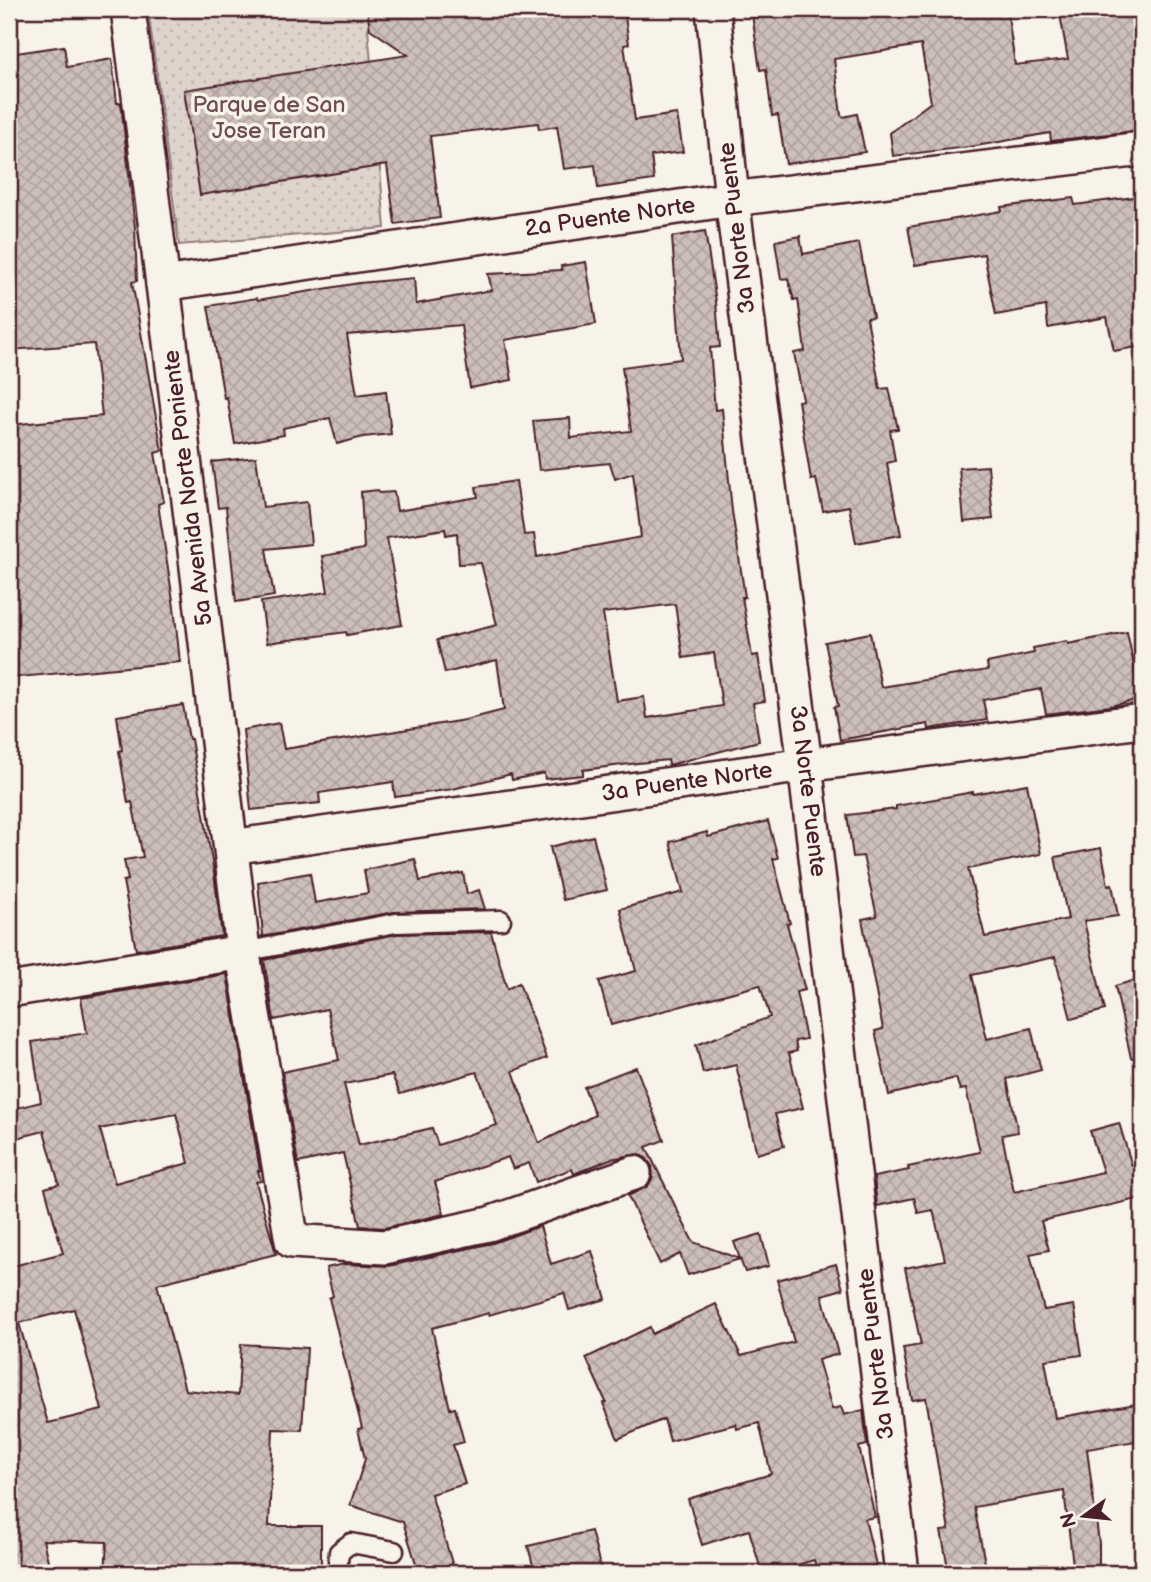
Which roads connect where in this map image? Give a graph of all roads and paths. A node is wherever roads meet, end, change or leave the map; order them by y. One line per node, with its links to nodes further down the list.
1 (128, 9): 5 (street, 5a Avenida Norte Poniente)
2 (713, 9): 4 (street, 3a Norte Puente)
3 (1142, 149): 4 (street, 2a Puente Norte)
4 (732, 199): 5 (street, 2a Puente Norte); 7 (street, 3a Norte Puente)
5 (163, 284): 8 (street, 5a Avenida Norte Poniente)
6 (1142, 721): 7 (street, 3a Puente Norte)
7 (805, 765): 8 (street, 3a Puente Norte); 15 (street, 3a Norte Puente)
8 (231, 847): 10 (street, 5a Avenida Norte Poniente)
9 (501, 920): 10 (lane)
10 (244, 960): 11 (street); 12 (street, 5a Avenida Norte Poniente)
11 (9, 990)
12 (634, 1173)
13 (394, 1551): 14 (lane)
14 (338, 1573)
15 (902, 1573)

